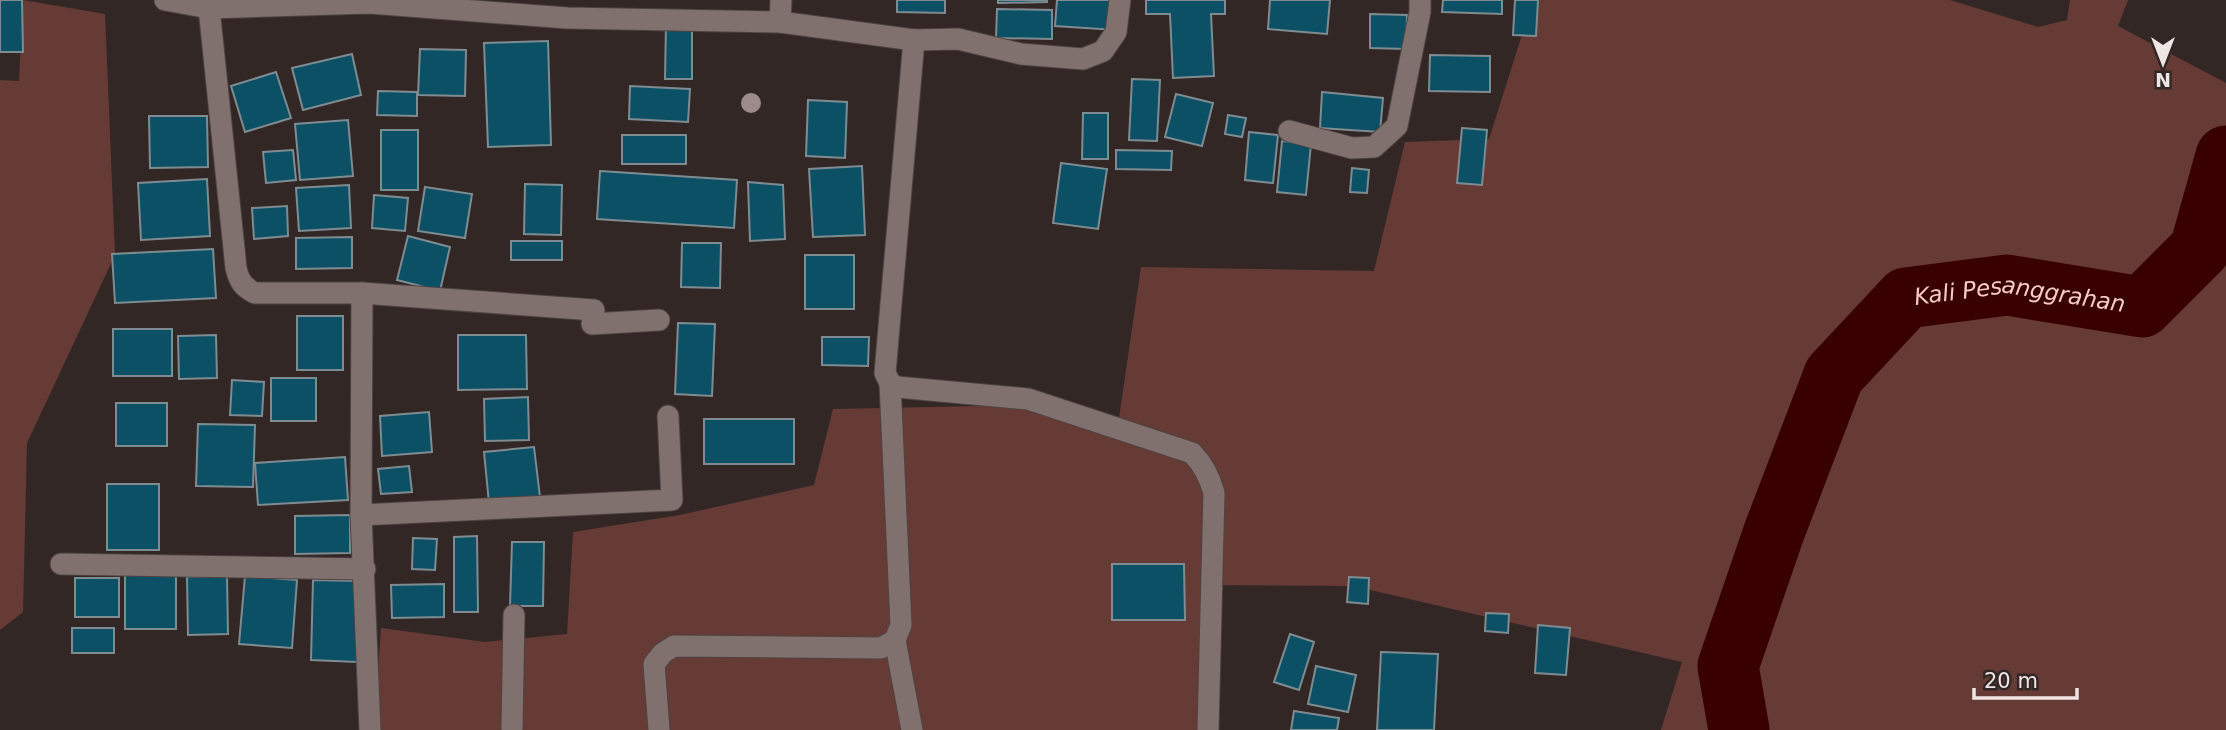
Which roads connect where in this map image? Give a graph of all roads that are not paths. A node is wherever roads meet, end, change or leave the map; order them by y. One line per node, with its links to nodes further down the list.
1 (165, 0): 6 (street)
2 (781, 0): 7 (street)
3 (1120, 0): 8 (street)
4 (1420, 0): 9 (street)
5 (369, 2): 6 (street); 7 (street)
6 (209, 8): 10 (street)
7 (780, 22): 8 (street)
8 (914, 40): 12 (street)
9 (1289, 131)
10 (362, 293): 11 (street); 14 (street)
11 (659, 320)
12 (890, 383): 18 (street); 23 (street)
13 (668, 416): 14 (street)
14 (361, 515): 16 (street)
15 (61, 564): 16 (street)
16 (365, 569): 19 (street)
17 (514, 615): 20 (street)
18 (895, 640): 21 (street); 22 (street)
19 (370, 730)
20 (512, 730)
21 (659, 730)
22 (912, 730)
23 (1208, 730)

